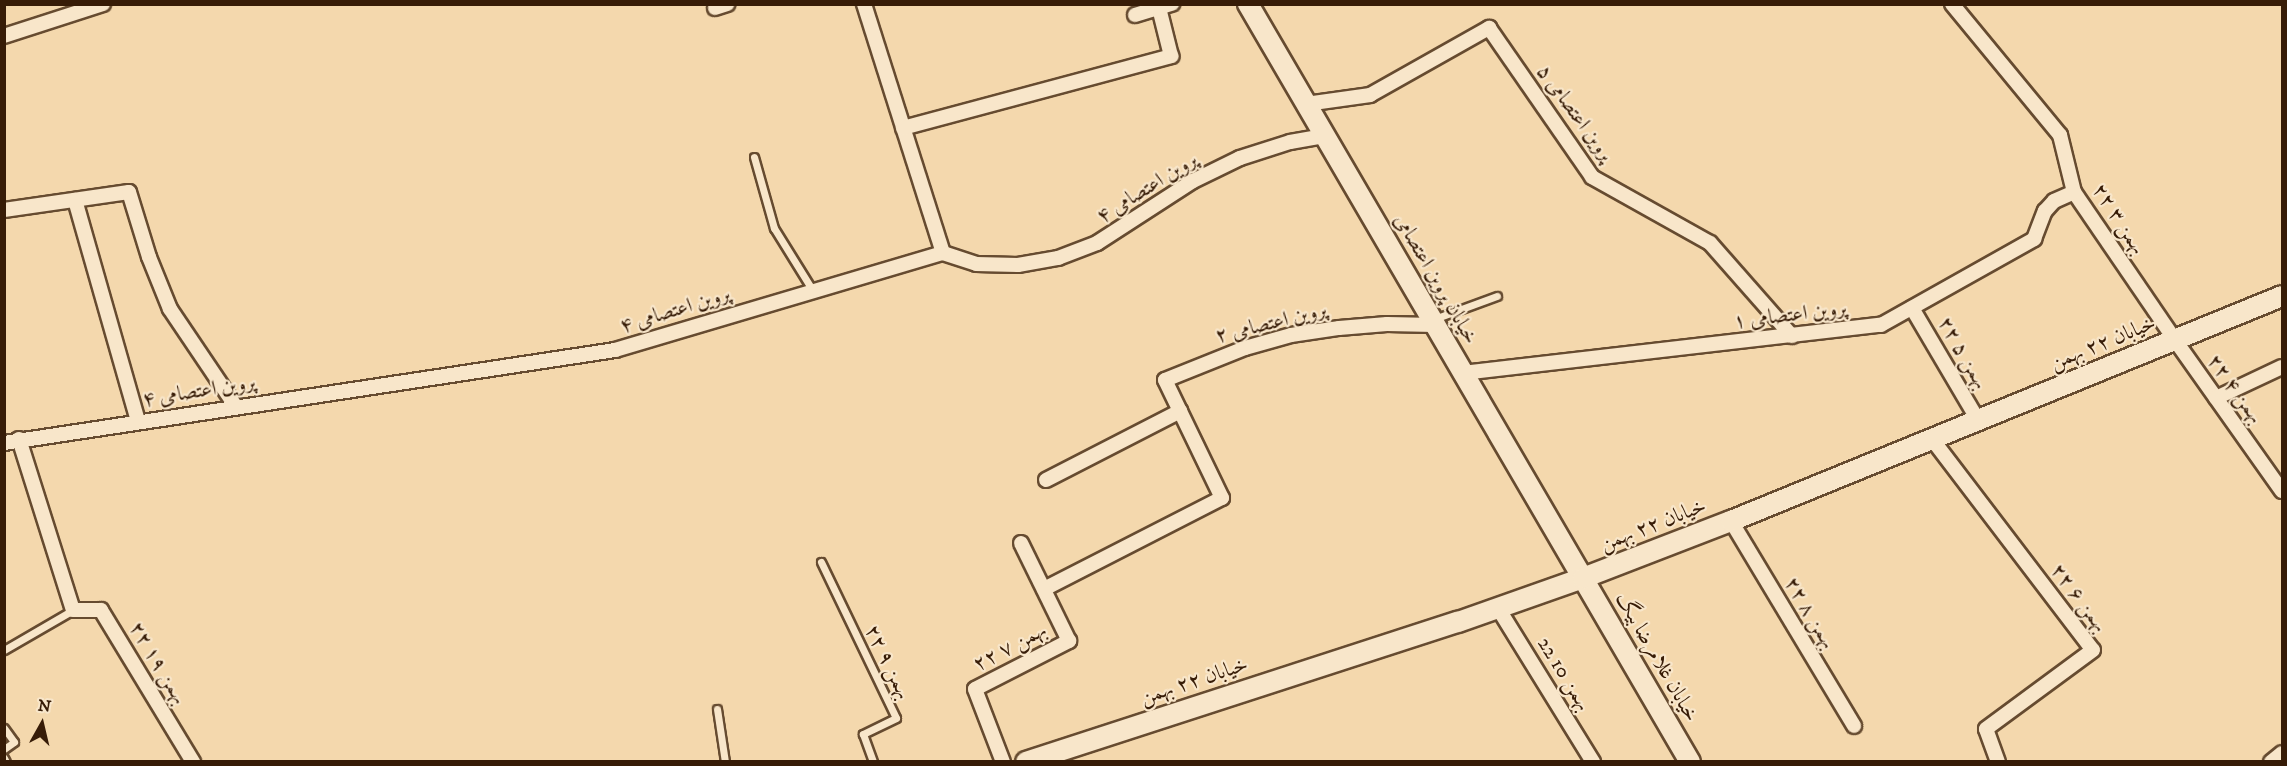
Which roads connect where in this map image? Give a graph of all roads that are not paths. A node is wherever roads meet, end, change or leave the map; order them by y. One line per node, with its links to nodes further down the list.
1 (103, 4): 7 (street)
2 (864, 4): 9 (street)
3 (1248, 4): 8 (main road, خیابان پروین اعتصامی)
4 (1952, 4): 12 (street, ۲۲ بهمن ۳)
5 (1165, 6): 6 (street); 9 (street)
6 (1135, 15)
7 (4, 36)
8 (1306, 104): 10 (main road, خیابان پروین اعتصامی); 21 (street, پروین اعتصامی ۵)
9 (903, 128): 15 (street)
10 (1324, 136): 15 (street, پروین اعتصامی ۴); 20 (main road, خیابان پروین اعتصامی)
11 (754, 157): 16 (lane)
12 (2074, 192): 19 (street, پروین اعتصامی ۱); 22 (street, ۲۲ بهمن ۳)
13 (75, 200): 14 (street); 26 (street); 29 (street)
14 (4, 210)
15 (943, 253): 16 (street, پروین اعتصامی ۴)
16 (813, 291): 26 (street, پروین اعتصامی ۴)
17 (1497, 296): 20 (lane)
18 (2283, 296): 22 (main road, خیابان ۲۲ بهمن)
19 (1912, 308): 21 (street, پروین اعتصامی ۱); 28 (street, ۲۲ بهمن ۵)
20 (1433, 322): 24 (main road, خیابان پروین اعتصامی); 27 (street, پروین اعتصامی ۲)
21 (1792, 336): 24 (street, پروین اعتصامی ۱)
22 (2175, 340): 25 (street, ۲۲ بهمن ۴); 28 (main road, خیابان ۲۲ بهمن)
23 (2283, 367): 25 (street)
24 (1463, 374): 38 (main road, خیابان پروین اعتصامی)
25 (2216, 398): 34 (street, ۲۲ بهمن ۴)
26 (236, 407): 29 (street, پروین اعتصامی ۴)
27 (1180, 411): 33 (street); 39 (street, پروین اعتصامی ۲)
28 (1978, 420): 31 (main road, خیابان ۲۲ بهمن)
29 (138, 421): 30 (street, پروین اعتصامی ۴)
30 (19, 439): 32 (street, پروین اعتصامی ۴); 41 (street)
31 (1932, 439): 35 (main road, خیابان ۲۲ بهمن); 55 (street, ۲۲ بهمن ۶)
32 (4, 443)
33 (1046, 480)
34 (2283, 491)
35 (1731, 521): 38 (main road, خیابان ۲۲ بهمن); 44 (street, ۲۲ بهمن ۸)
36 (1021, 543): 39 (street, ۲۲ بهمن ۷)
37 (821, 562): 50 (lane, ۲۲ بهمن ۹)
38 (1582, 578): 40 (main road, خیابان ۲۲ بهمن); 54 (main road, خیابان غلامرضا بیگ)
39 (1044, 589): 51 (street, ۲۲ بهمن ۷)
40 (1498, 608): 52 (main road, خیابان ۲۲ بهمن); 53 (street, 22 بهمن 10)
41 (73, 610): 42 (lane); 48 (street, ۲۲ بهمن ۱۹)
42 (4, 650)
43 (717, 709): 49 (lane)
44 (1854, 726)
45 (4, 728): 46 (lane)
46 (4, 749)
47 (2283, 753): 56 (street)
48 (193, 762)
49 (724, 762)
50 (873, 762)
51 (1003, 762)
52 (1026, 762)
53 (1593, 762)
54 (1690, 762)
55 (1998, 762)
56 (2271, 762)

